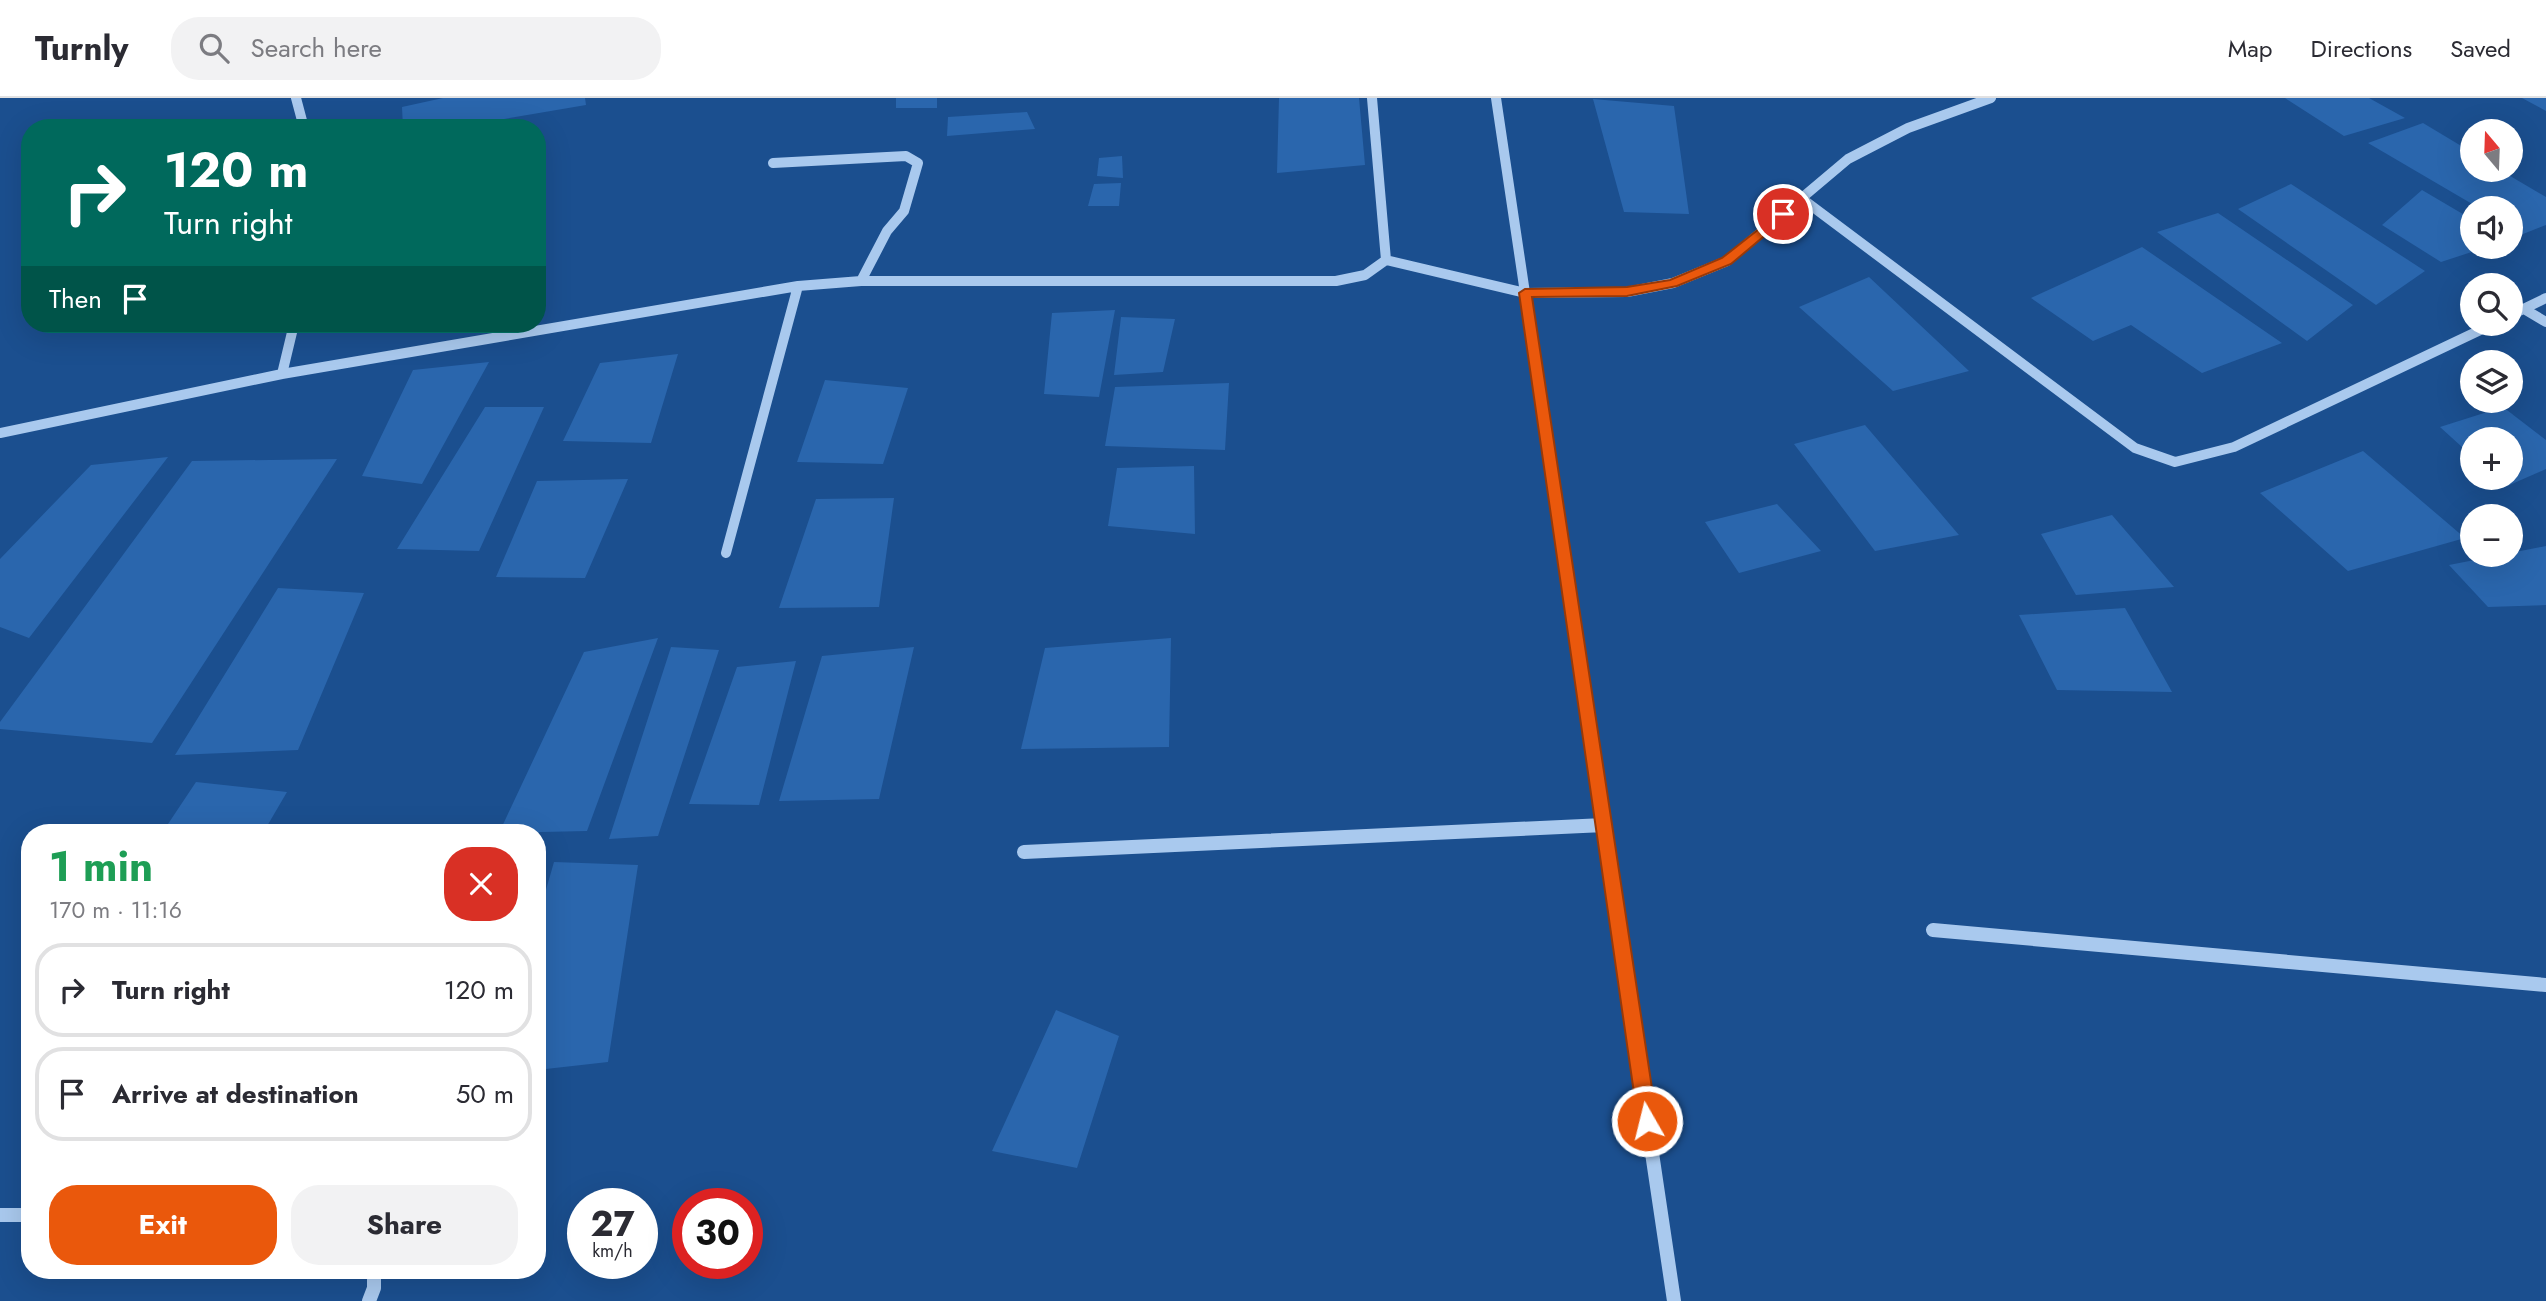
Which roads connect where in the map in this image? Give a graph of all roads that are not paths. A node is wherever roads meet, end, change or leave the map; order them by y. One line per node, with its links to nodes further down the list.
1 (296, 98): 5 (street)
2 (1372, 98): 8 (street)
3 (1496, 98): 11 (street)
4 (1991, 98): 7 (street)
5 (302, 119)
6 (774, 163): 9 (street)
7 (1801, 198): 11 (street); 18 (street)
8 (1386, 260): 9 (street); 11 (street)
9 (861, 281): 10 (street)
10 (798, 286): 15 (street); 21 (street)
11 (1525, 293): 22 (street)
12 (2546, 298): 13 (street)
13 (2524, 309): 14 (street)
14 (2546, 322)
15 (546, 328)
16 (292, 333): 19 (street)
17 (517, 333): 19 (street)
18 (2468, 336)
19 (282, 374): 20 (street)
20 (0, 433)
21 (726, 553)
22 (1604, 825): 23 (street); 30 (street)
23 (1024, 852)
24 (1933, 930): 25 (street)
25 (2546, 985)
26 (0, 1215): 27 (street)
27 (21, 1215)
28 (374, 1279): 29 (street)
29 (369, 1301)
30 (1674, 1301)

